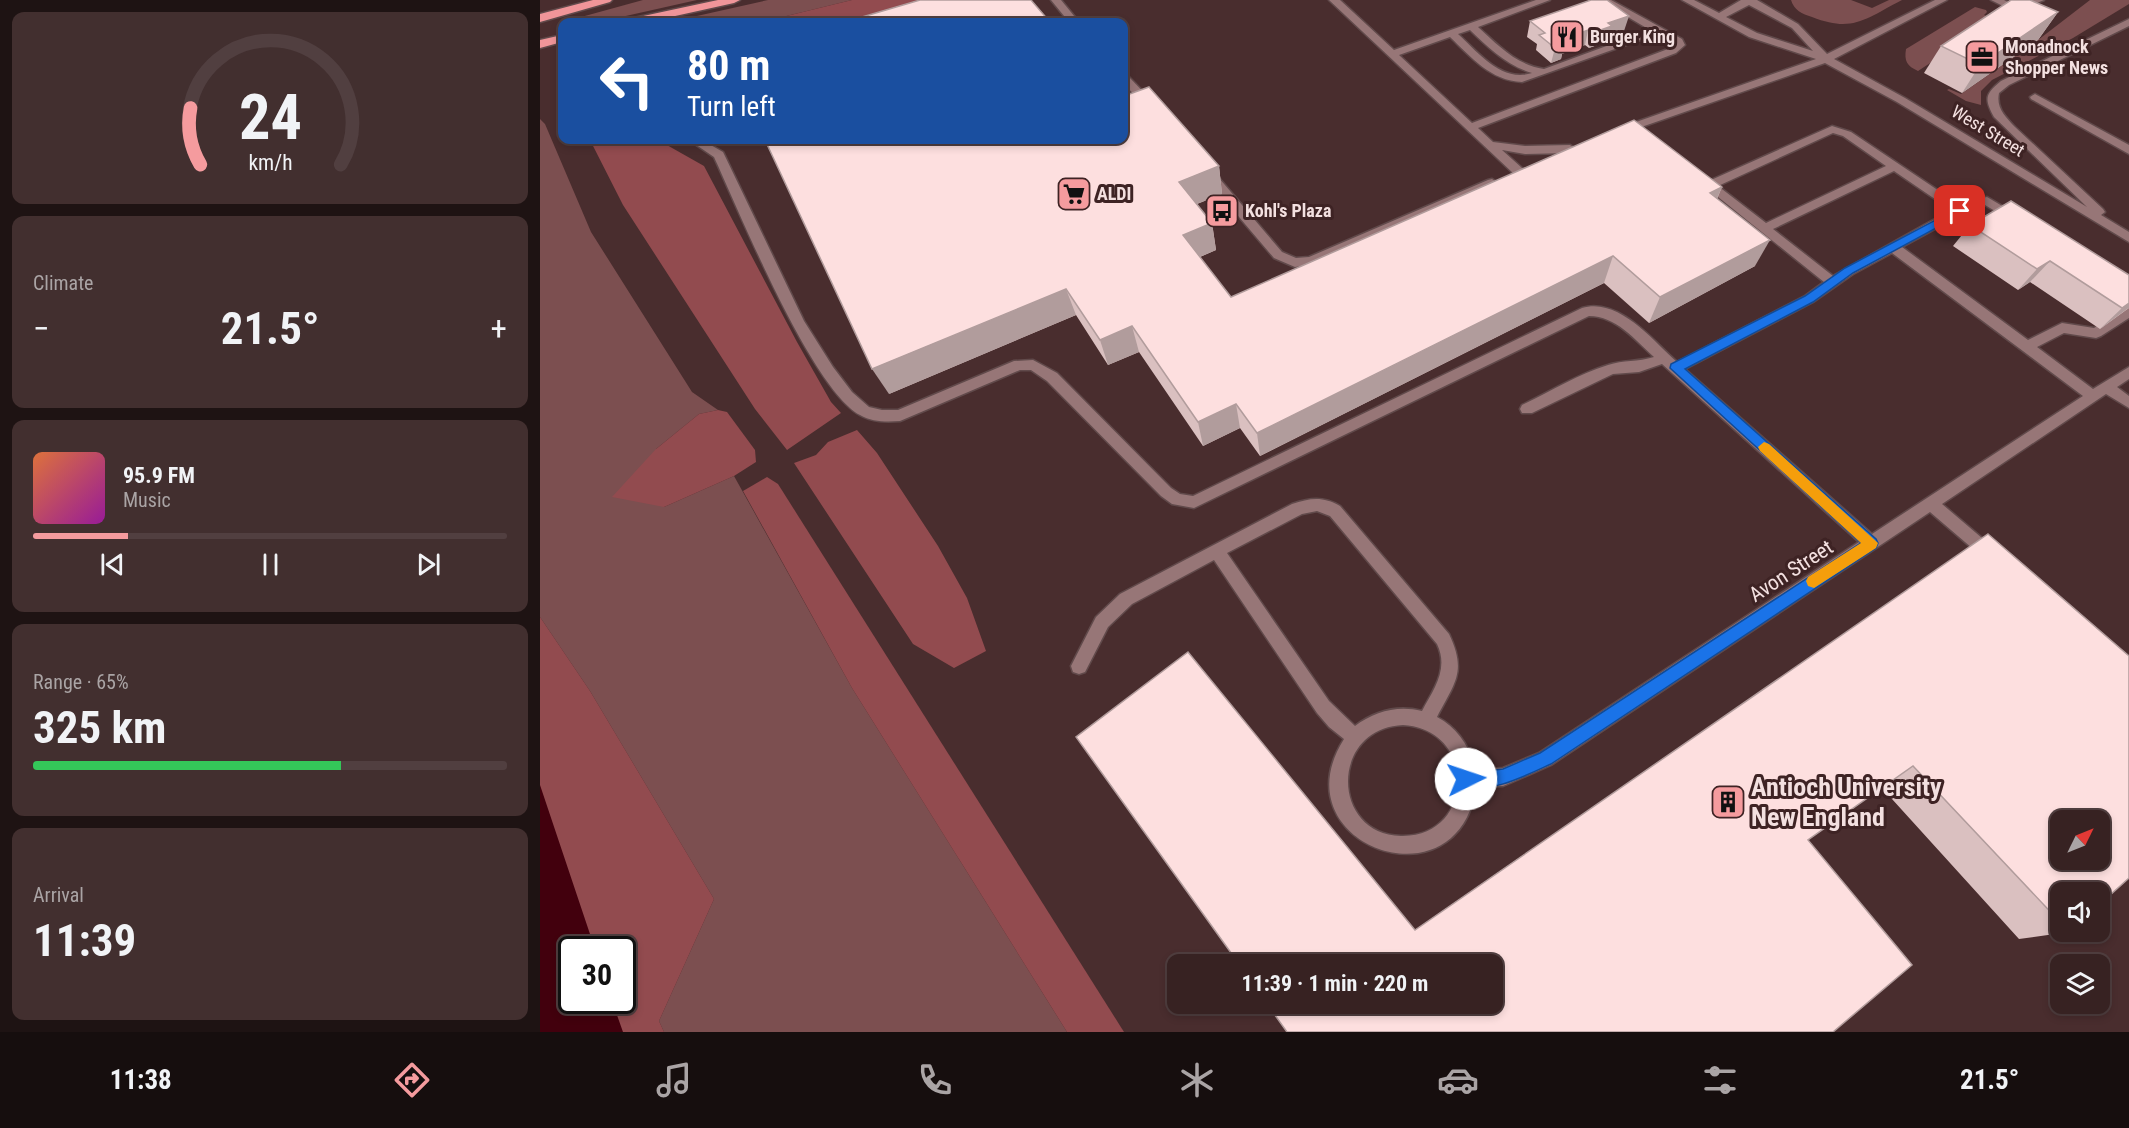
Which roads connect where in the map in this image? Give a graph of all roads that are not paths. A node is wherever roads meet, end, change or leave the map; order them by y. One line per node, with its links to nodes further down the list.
1 (606, 0): 13 (highway)
2 (734, 0): 14 (highway)
3 (1056, 0): 15 (street)
4 (1334, 0): 22 (street)
5 (1545, 0): 17 (street)
6 (1604, 0): 18 (street)
7 (1687, 0): 12 (street, West Street)
8 (1942, 0): 23 (street)
9 (1996, 0): 10 (street)
10 (2039, 0)
11 (1749, 1): 12 (street); 23 (street, West Street)
12 (1719, 17): 23 (street, West Street)
13 (540, 18)
14 (652, 18)
15 (1071, 18)
16 (2129, 22): 41 (street)
17 (1471, 26): 19 (street); 24 (street)
18 (1658, 30): 24 (street); 28 (street)
19 (1451, 33): 22 (street); 24 (street)
20 (558, 40): 21 (highway)
21 (540, 44)
22 (1393, 54): 28 (street)
23 (1826, 59): 29 (street); 41 (street, West Street)
24 (1545, 72)
25 (1128, 82): 27 (street)
26 (2035, 97): 32 (street)
27 (1160, 117)
28 (1471, 127): 31 (street)
29 (1616, 132)
30 (701, 144): 46 (street)
31 (1490, 145): 35 (street); 35 (street)
32 (2129, 150)
33 (1200, 164): 35 (street)
34 (1894, 166): 37 (street); 38 (street); 40 (street)
35 (1528, 167)
36 (1696, 174): 37 (street)
37 (1710, 184): 40 (street)
38 (1960, 211): 39 (street); 42 (street)
39 (2022, 224)
40 (1765, 228): 43 (street)
41 (2125, 235)
42 (1893, 247): 43 (street); 45 (street)
43 (1833, 282): 46 (street)
44 (2129, 312): 45 (street)
45 (2027, 346): 49 (street)
46 (1670, 363): 51 (street); 53 (street)
47 (2129, 372): 48 (street, Avon Street)
48 (2107, 387): 49 (street, Avon Street); 50 (street)
49 (2093, 396): 52 (street, Avon Street)
50 (2129, 403)
51 (1527, 409)
52 (1932, 504): 53 (street, Avon Street); 55 (street)
53 (1871, 543): 59 (street, Avon Street)
54 (1217, 551): 56 (street); 57 (street); 58 (street)
55 (2004, 566)
56 (1079, 666)
57 (1426, 722): 58 (street); 59 (street)
58 (1354, 736): 59 (street)
59 (1466, 779)

